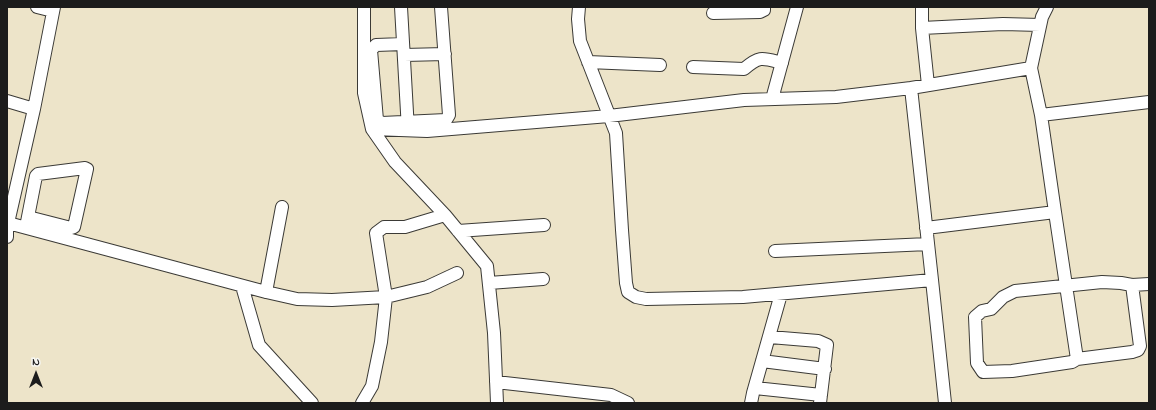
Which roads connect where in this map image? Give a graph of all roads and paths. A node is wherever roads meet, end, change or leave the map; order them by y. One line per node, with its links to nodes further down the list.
1 (37, 7): 10 (street)
2 (364, 7): 30 (street)
3 (401, 7): 14 (street)
4 (441, 7): 15 (street)
5 (579, 7): 16 (street)
6 (764, 7): 11 (street)
7 (797, 7): 17 (street)
8 (922, 7): 13 (street)
9 (1047, 7): 12 (street)
10 (54, 9): 26 (street)
11 (713, 14)
12 (1040, 25): 13 (street); 20 (street)
13 (922, 28): 21 (street)
14 (403, 49): 15 (street); 29 (street); 29 (street)
15 (445, 54): 29 (street)
16 (588, 62): 18 (street); 28 (street)
17 (782, 63): 19 (street); 23 (street)
18 (660, 65)
19 (693, 67)
20 (1031, 68): 21 (street); 27 (street)
21 (928, 85): 22 (street)
22 (911, 88): 23 (street); 37 (street)
23 (772, 99): 28 (street)
24 (7, 101): 26 (street)
25 (1149, 102): 27 (street)
26 (34, 109): 34 (street)
27 (1041, 115): 32 (street)
28 (609, 116): 29 (street); 51 (street)
29 (408, 126): 30 (street)
30 (372, 129): 33 (street)
31 (282, 207): 50 (street)
32 (1055, 212): 37 (street); 49 (street)
33 (445, 214): 38 (street); 52 (street)
34 (7, 222): 35 (street); 39 (street)
35 (27, 222): 35 (street); 48 (street)
36 (544, 225): 38 (street)
37 (926, 228): 40 (street)
38 (458, 231): 45 (street)
39 (7, 237)
40 (928, 244): 41 (street); 44 (street)
41 (775, 251)
42 (457, 273): 52 (street)
43 (542, 279): 45 (street)
44 (932, 280): 51 (street); 66 (street)
45 (489, 283): 58 (street)
46 (1149, 284): 47 (street)
47 (1132, 285): 49 (street); 54 (street)
48 (242, 286): 50 (street); 61 (street)
49 (1065, 286): 55 (street); 55 (street)
50 (266, 292): 52 (street)
51 (782, 294): 53 (street)
52 (386, 297): 62 (street)
53 (770, 336): 56 (street); 57 (street)
54 (1144, 340): 55 (street)
55 (1077, 360)
56 (762, 361): 57 (street); 59 (street)
57 (825, 369): 60 (street)
58 (496, 382): 63 (street); 64 (street)
59 (754, 388): 60 (street); 65 (street)
60 (821, 399)
61 (312, 403)
62 (362, 403)
63 (497, 403)
64 (628, 403)
65 (751, 403)
66 (945, 403)

